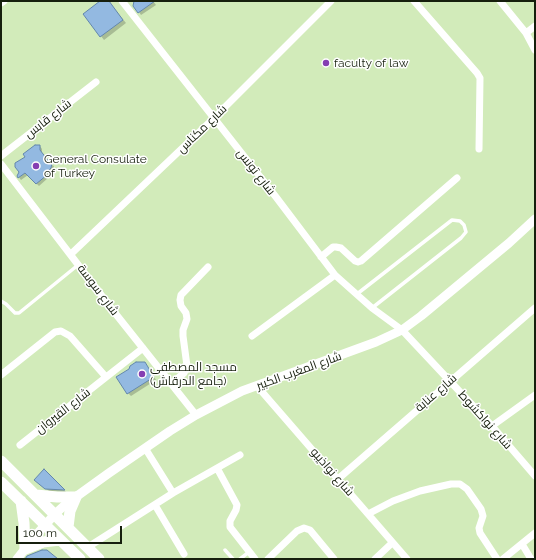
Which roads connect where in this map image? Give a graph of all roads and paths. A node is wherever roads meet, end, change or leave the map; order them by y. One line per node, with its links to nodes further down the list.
1 (4, 1): 6 (street)
2 (122, 1): 11 (street, شارع تونس)
3 (331, 1): 11 (street, شارع مكناس)
4 (414, 1): 12 (street)
5 (500, 1): 8 (street)
6 (1, 3)
7 (535, 26): 8 (street)
8 (526, 33): 9 (street)
9 (535, 50)
10 (96, 82): 13 (street, شارع قابس)
11 (214, 118): 17 (street, شارع مكناس); 18 (street, شارع تونس)
12 (480, 149)
13 (1, 156)
14 (1, 164): 17 (street, شارع سوسة)
15 (456, 178): 18 (street)
16 (535, 219): 26 (street, شارع المغرب الكبير)
17 (71, 254): 19 (street, شارع سوسة)
18 (321, 257): 21 (street, شارع تونس)
19 (79, 264): 23 (lane); 28 (street, شارع سوسة)
20 (208, 267): 32 (street)
21 (335, 275): 22 (street, شارع تونس); 27 (street)
22 (357, 294): 24 (street, شارع تونس); 24 (lane)
23 (1, 301)
24 (372, 308): 26 (street, شارع تونس)
25 (535, 308): 31 (street, شارع عنابة)
26 (402, 330): 31 (street, شارع نواكشوط); 33 (street, شارع المغرب الكبير)
27 (252, 336)
28 (143, 348): 30 (street, شارع القيروان); 32 (street, شارع سوسة)
29 (1, 375): 30 (street)
30 (106, 377): 37 (street, شارع القيروان)
31 (450, 381): 36 (street, شارع نواكشوط); 43 (street, شارع عنابة)
32 (171, 384): 35 (street, شارع سوسة)
33 (257, 386): 35 (street, شارع المغرب الكبير); 43 (street, شارع نواذيبو)
34 (535, 395): 36 (street)
35 (196, 414): 38 (street, شارع المغرب الكبير)
36 (492, 426): 42 (street, شارع نواكشوط)
37 (20, 445)
38 (145, 448): 45 (street); 47 (street, شارع المغرب الكبير)
39 (240, 455): 41 (street)
40 (1, 461): 46 (main road)
41 (217, 468): 45 (street); 61 (street)
42 (535, 476)
43 (338, 479): 51 (street, شارع نواذيبو)
44 (1, 482): 48 (main road)
45 (173, 494): 49 (street)
46 (36, 495): 47 (main road); 50 (main road)
47 (76, 497): 50 (street, شارع المغرب الكبير); 53 (main road)
48 (21, 501): 52 (main road); 59 (main road)
49 (155, 505): 58 (street); 62 (street)
50 (55, 514): 52 (street, شارع المغرب الكبير); 53 (main road)
51 (368, 514): 56 (street, شارع نواذيبو); 73 (street)
52 (45, 525): 55 (main road); 59 (street, شارع المغرب الكبير)
53 (68, 527): 58 (main road)
54 (535, 533): 57 (street)
55 (60, 540): 59 (main road); 64 (main road)
56 (392, 543): 71 (street); 72 (street, شارع نواذيبو)
57 (522, 544): 74 (street); 75 (street)
58 (88, 547): 65 (main road)
59 (25, 549): 63 (street, شارع المغرب الكبير)
60 (225, 550): 66 (lane)
61 (249, 552): 67 (lane); 68 (street)
62 (184, 554)
63 (17, 559)
64 (80, 559)
65 (99, 559)
66 (233, 559)
67 (240, 559)
68 (255, 559)
69 (268, 559): 70 (street)
70 (334, 559)
71 (375, 559)
72 (407, 559)
73 (497, 559)
74 (503, 559)
75 (531, 559)

